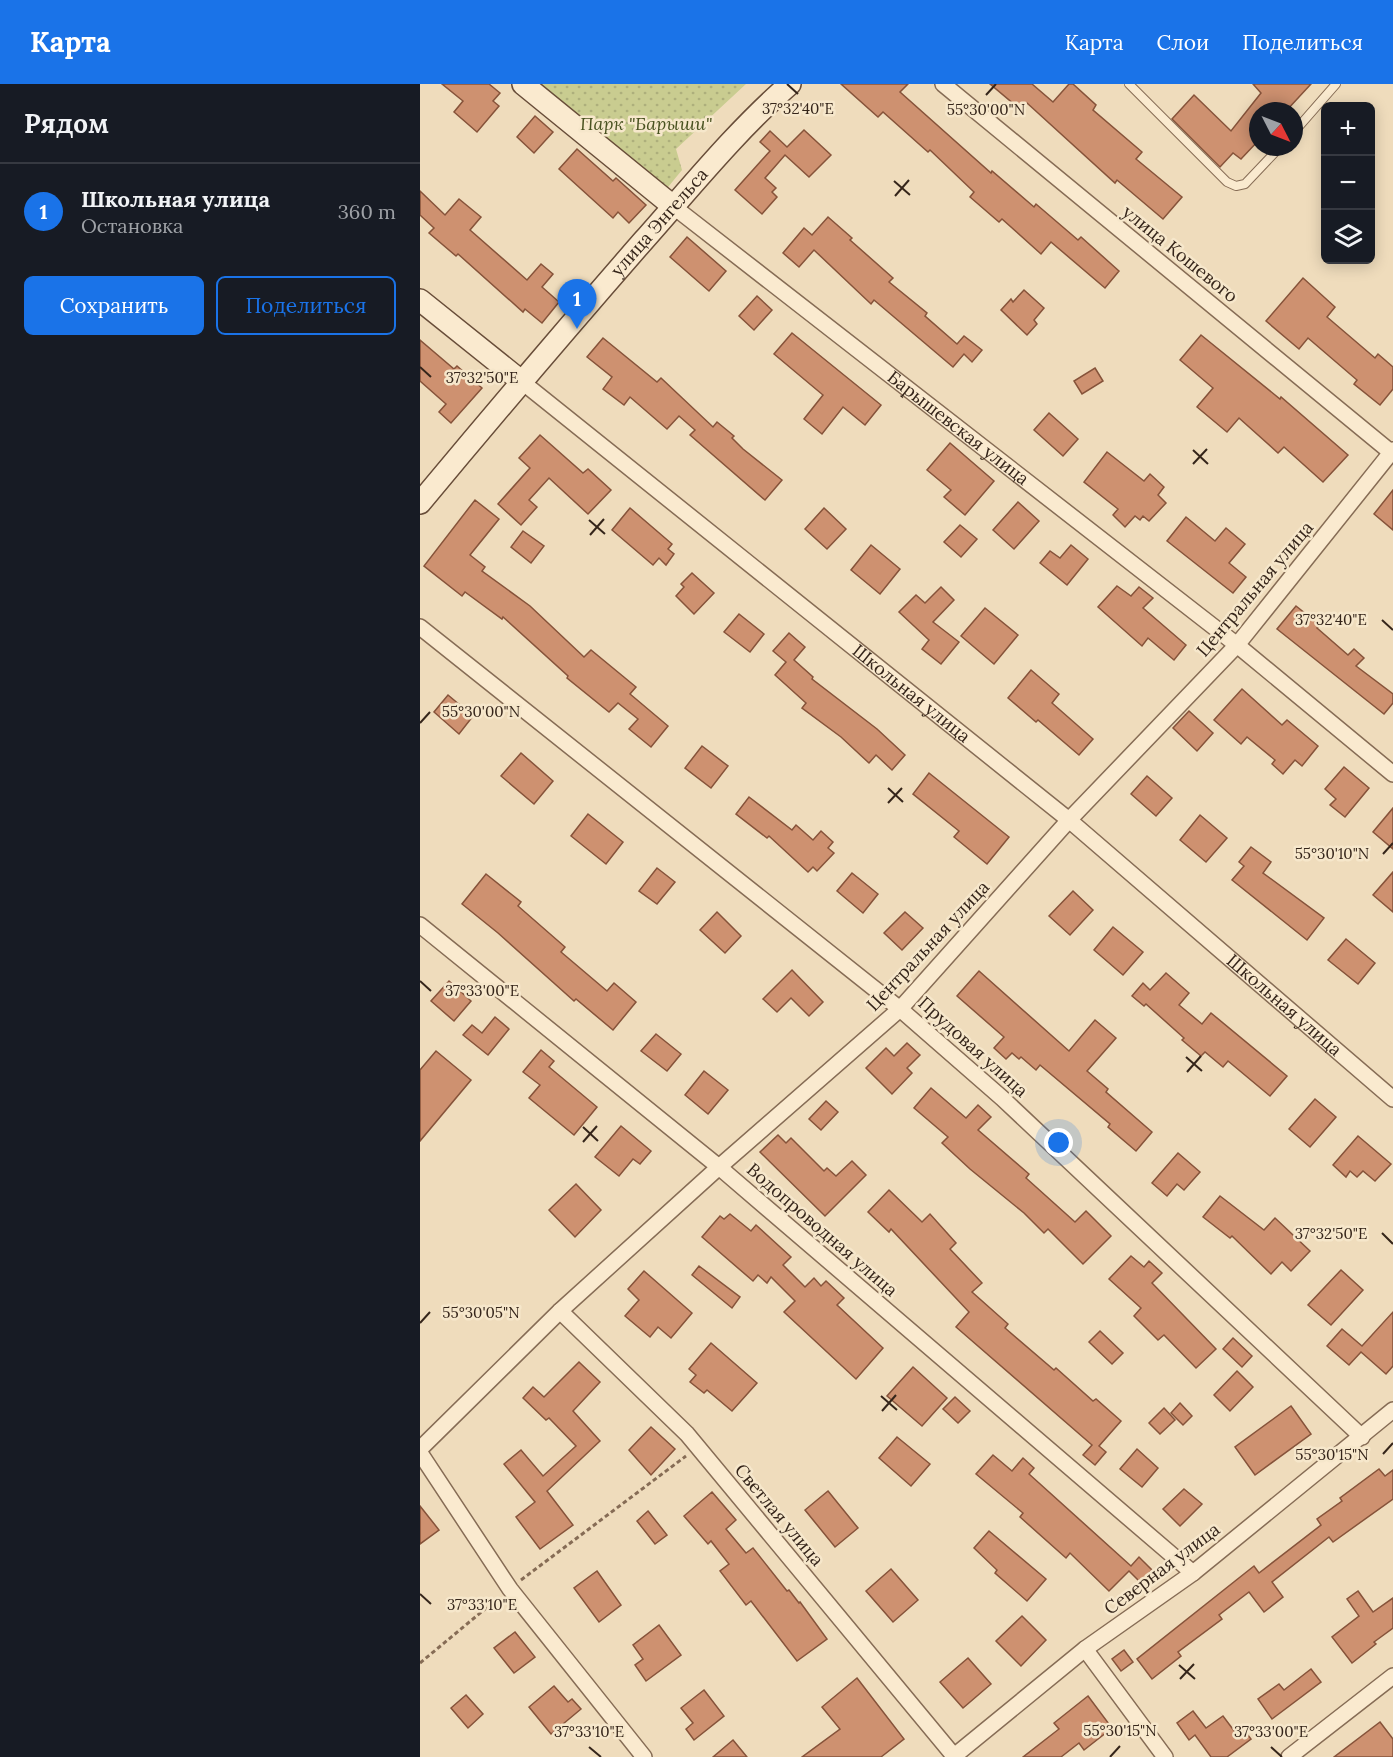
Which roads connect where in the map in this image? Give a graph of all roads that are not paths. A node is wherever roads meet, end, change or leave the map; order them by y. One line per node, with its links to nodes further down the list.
1 (523, 84): 8 (street, Барышевская улица)
2 (790, 84): 8 (street, улица Энгельса)
3 (943, 84): 11 (street, улица Кошевого)
4 (1130, 84): 7 (lane)
5 (1336, 84): 6 (lane)
6 (1303, 122)
7 (1271, 156)
8 (674, 207): 10 (street, улица Энгельса); 14 (street, Барышевская улица)
9 (420, 300): 10 (street, Школьная улица)
10 (521, 381): 12 (street, улица Энгельса); 16 (street, Школьная улица)
11 (1392, 452): 14 (street, Центральная улица)
12 (420, 503)
13 (420, 627): 18 (street, Прудовая улица)
14 (1237, 645): 15 (street, Барышевская улица); 16 (street, Центральная улица)
15 (1393, 774)
16 (1069, 820): 18 (street, Центральная улица); 19 (street, Школьная улица)
17 (420, 925): 20 (street, Водопроводная улица)
18 (900, 1009): 20 (street, Центральная улица); 23 (street, Прудовая улица)
19 (1393, 1099)
20 (719, 1167): 21 (street, Центральная улица); 25 (street, Водопроводная улица)
21 (560, 1311): 24 (street, Центральная улица); 29 (street, Светлая улица)
22 (1393, 1410): 23 (street, Северная улица)
23 (1362, 1437): 25 (street, Северная улица)
24 (420, 1451): 28 (street)
25 (1193, 1573): 26 (street, Северная улица)
26 (1085, 1649): 29 (street, Северная улица); 30 (street)
27 (1393, 1676): 31 (street)
28 (644, 1757)
29 (953, 1757)
30 (1165, 1757)
31 (1289, 1757)

